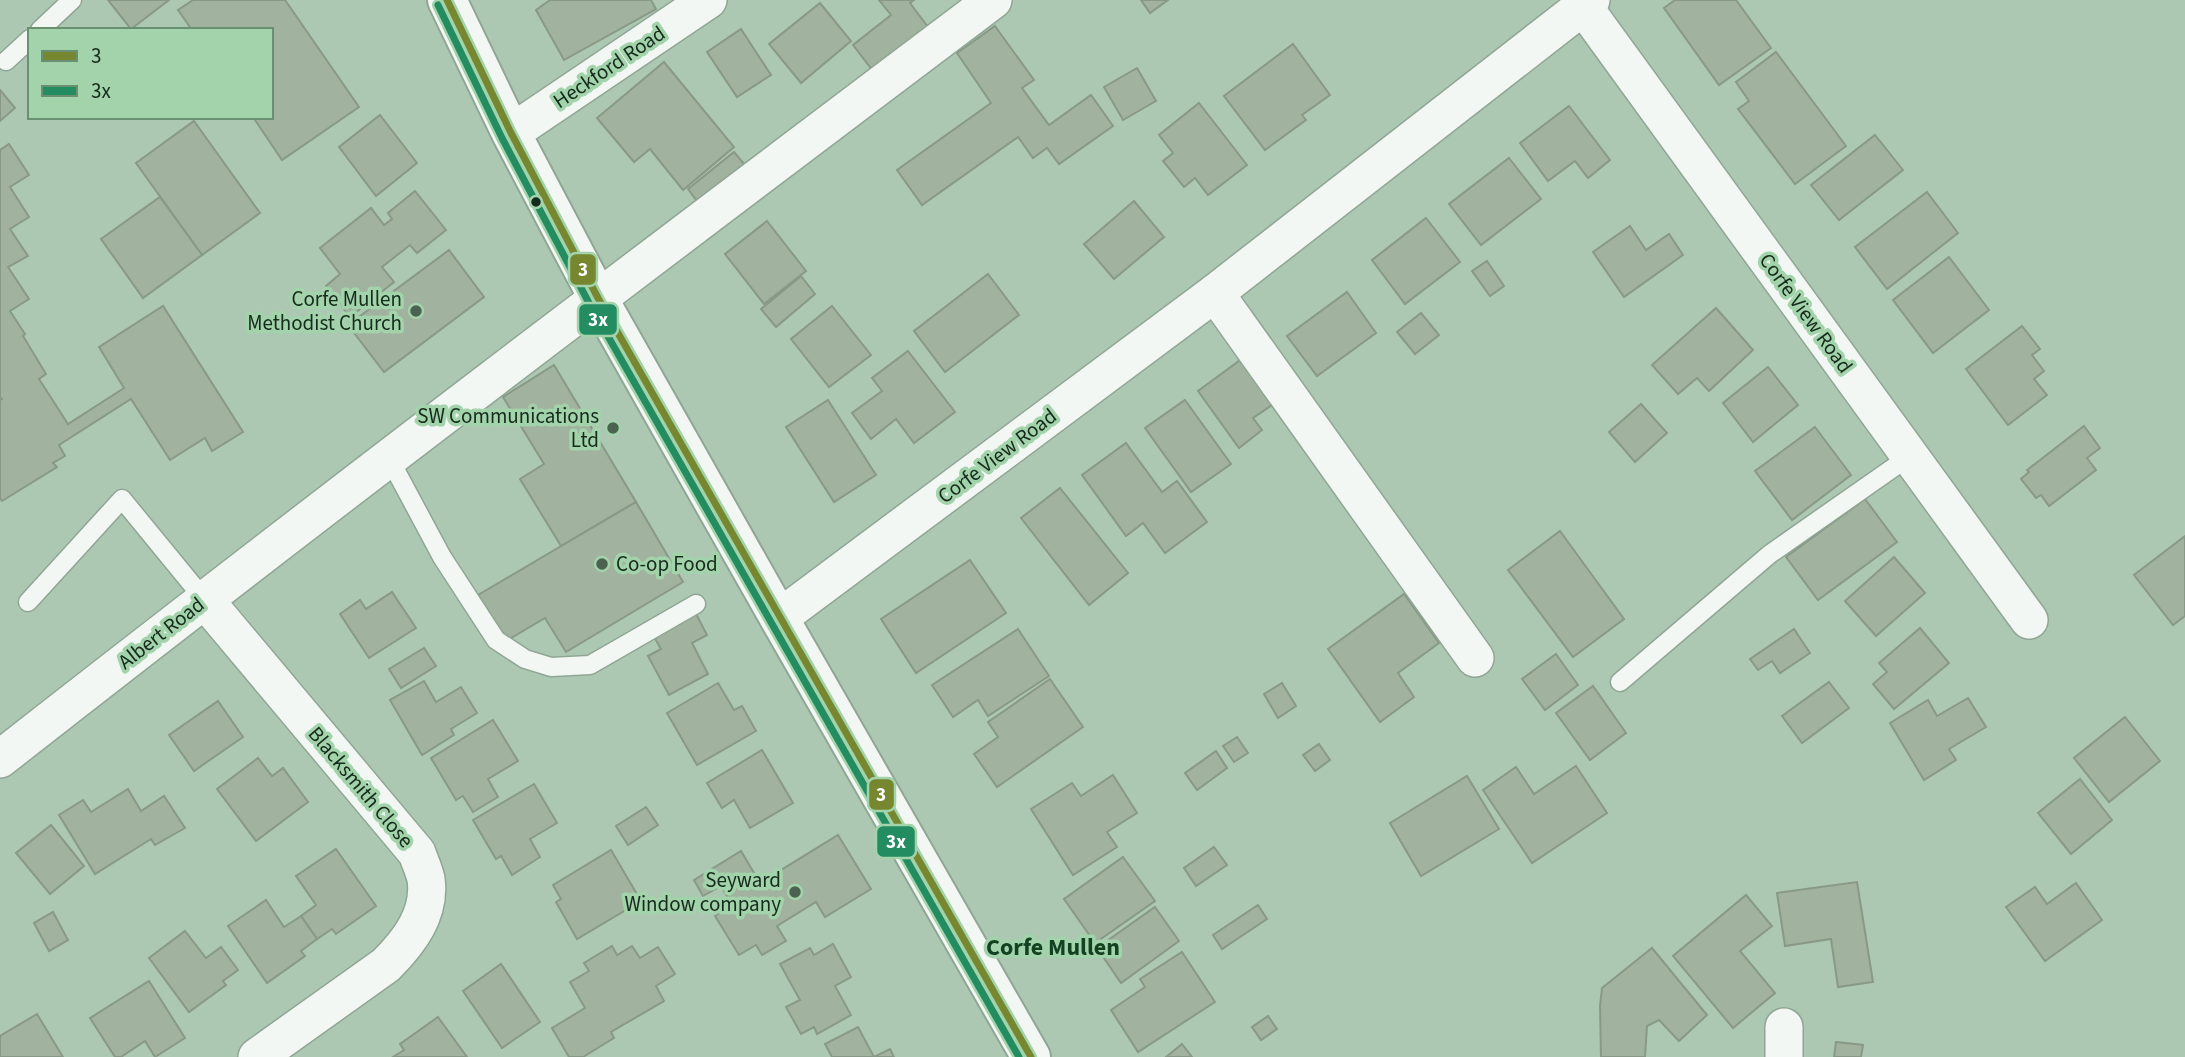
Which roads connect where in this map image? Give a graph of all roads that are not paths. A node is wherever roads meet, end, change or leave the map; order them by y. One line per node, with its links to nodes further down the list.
1 (72, 0): 6 (lane)
2 (447, 0): 9 (street)
3 (708, 0): 9 (street, Heckford Road)
4 (993, 0): 11 (street, Albert Road)
5 (1587, 3): 10 (street, Corfe View Road); 12 (street, Corfe View Road)
6 (42, 28)
7 (28, 41): 8 (lane)
8 (6, 61)
9 (511, 133): 11 (street)
10 (1215, 293): 17 (street, Corfe View Road); 19 (street)
11 (598, 298): 13 (street, Albert Road); 17 (street)
12 (1910, 456): 18 (street, Corfe View Road); 20 (lane)
13 (390, 458): 14 (street, Albert Road); 16 (lane)
14 (204, 599): 15 (lane); 21 (street, Albert Road); 22 (street, Blacksmith Close)
15 (28, 602)
16 (696, 604)
17 (779, 618): 23 (street)
18 (2029, 620)
19 (1475, 658)
20 (1620, 682)
21 (0, 759)
22 (257, 1057)
23 (1031, 1057)

